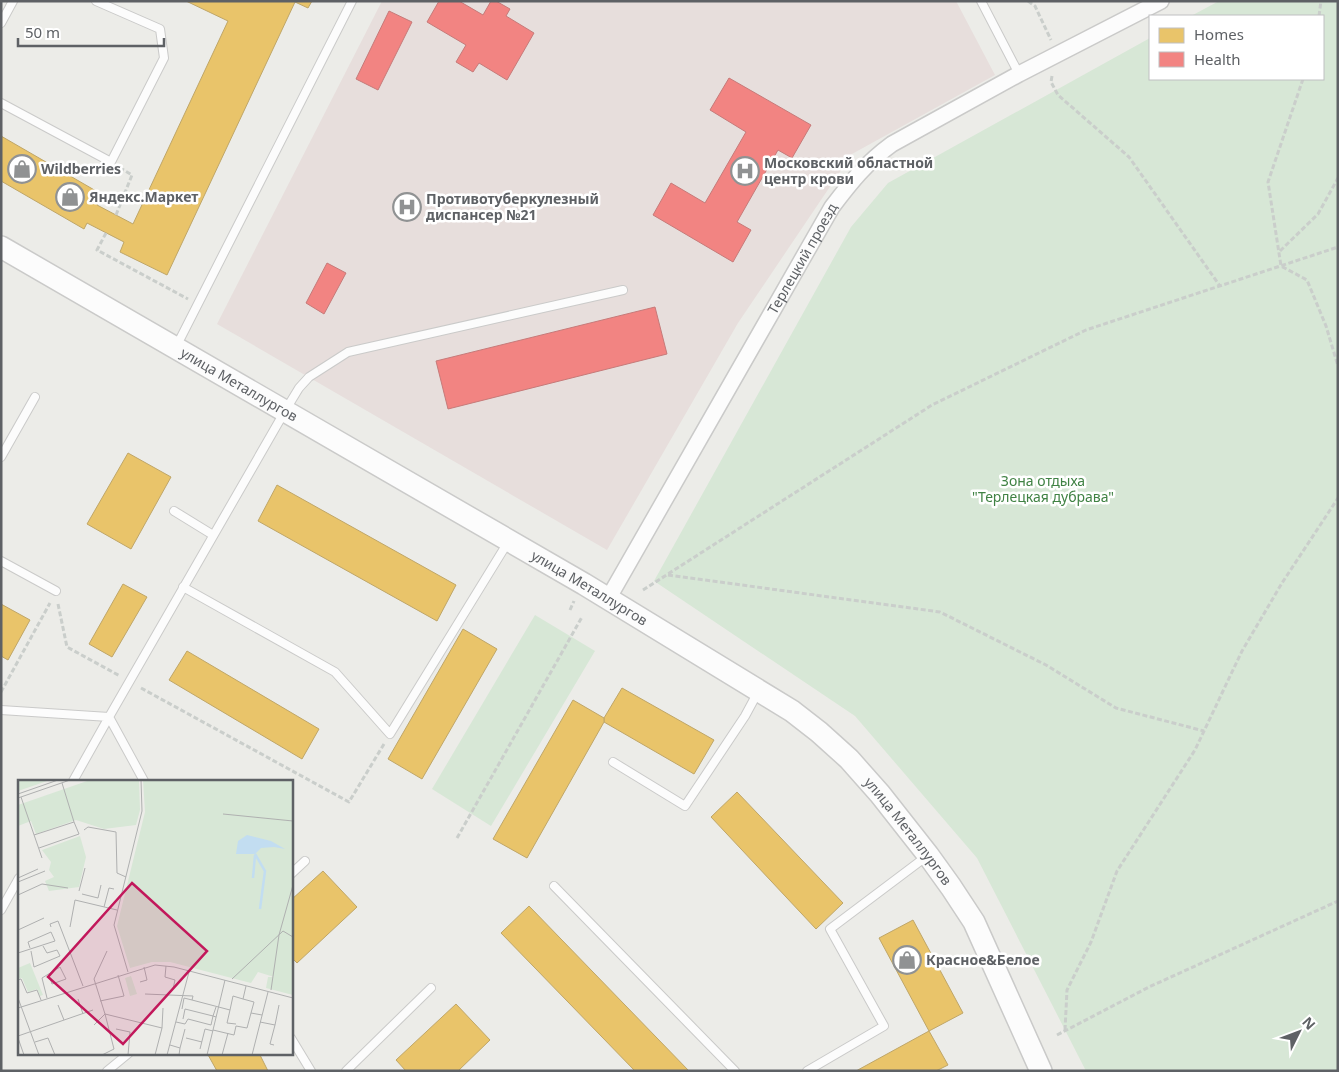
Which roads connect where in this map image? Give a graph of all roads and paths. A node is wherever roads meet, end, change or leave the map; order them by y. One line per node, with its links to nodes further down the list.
1 (13, 1): 9 (lane)
2 (96, 1): 15 (lane)
3 (352, 1): 25 (lane)
4 (981, 1): 11 (lane)
5 (1028, 1): 10 (path)
6 (1161, 1): 11 (street, Терлецкий проезд)
7 (1321, 1): 8 (path)
8 (1319, 15)
9 (1, 23)
10 (1051, 41)
11 (1019, 74): 40 (street, Терлецкий проезд)
12 (1058, 74): 23 (path)
13 (1303, 80): 21 (path)
14 (1, 103): 15 (lane)
15 (111, 162): 17 (path)
16 (1338, 178): 21 (path)
17 (116, 215)
18 (106, 233): 25 (path)
19 (1, 247): 26 (street, улица Металлургов)
20 (1338, 247): 22 (path)
21 (1279, 251): 22 (path)
22 (1281, 266): 23 (path); 27 (path)
23 (1220, 286): 36 (path)
24 (623, 290): 29 (lane)
25 (197, 304): 26 (lane)
26 (175, 348): 29 (street, улица Металлургов)
27 (1338, 366)
28 (35, 397): 30 (lane)
29 (285, 411): 33 (lane); 34 (street, улица Металлургов)
30 (1, 457)
31 (1338, 498): 49 (path)
32 (174, 511): 33 (lane)
33 (213, 535): 37 (lane)
34 (509, 540): 40 (street, улица Металлургов); 50 (lane)
35 (1, 561): 39 (lane)
36 (667, 574): 38 (path); 49 (path)
37 (182, 587): 44 (lane); 50 (lane)
38 (643, 590)
39 (56, 591): 44 (path); 46 (path)
40 (608, 599): 45 (street, улица Металлургов)
41 (575, 600): 42 (path)
42 (570, 610)
43 (582, 617): 54 (path)
44 (129, 681): 48 (lane); 50 (path)
45 (758, 690): 51 (lane); 55 (street, улица Металлургов)
46 (1, 692)
47 (1, 710): 48 (lane)
48 (108, 717): 52 (lane); 53 (lane)
49 (1204, 731): 63 (path)
50 (390, 734)
51 (613, 762)
52 (74, 780)
53 (143, 780)
54 (457, 838)
55 (928, 855): 71 (lane); 72 (street, улица Металлургов)
56 (305, 861): 57 (lane)
57 (292, 873)
58 (18, 880): 61 (lane)
59 (554, 886): 70 (lane)
60 (1338, 901): 63 (path)
61 (1, 910)
62 (431, 988): 69 (lane)
63 (1065, 1030): 64 (path)
64 (1057, 1035)
65 (292, 1040): 68 (lane)
66 (128, 1054): 67 (lane)
67 (107, 1071)
68 (311, 1071)
69 (346, 1071)
70 (735, 1071)
71 (807, 1071)
72 (1041, 1071)

